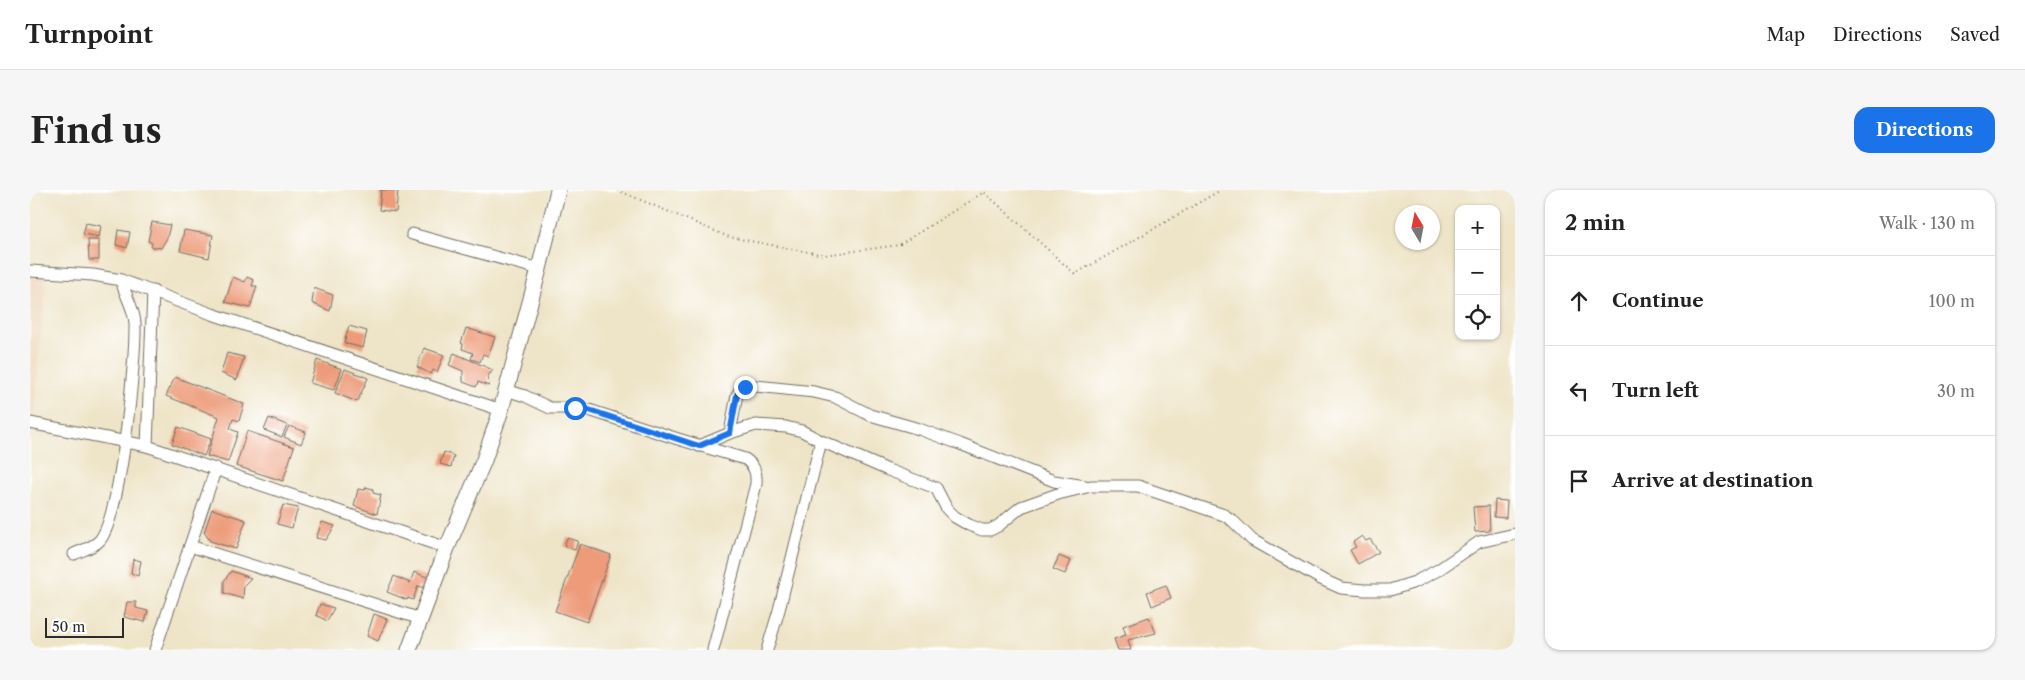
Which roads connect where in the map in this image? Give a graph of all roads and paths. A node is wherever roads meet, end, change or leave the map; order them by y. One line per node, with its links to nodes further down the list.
1 (558, 190): 5 (street)
2 (617, 190): 3 (path)
3 (1221, 190)
4 (412, 234): 5 (street)
5 (539, 269): 9 (street)
6 (30, 271): 7 (street)
7 (121, 280): 8 (street); 13 (street)
8 (153, 291): 10 (street); 15 (street)
9 (506, 390): 10 (street); 16 (street)
10 (501, 410): 21 (street)
11 (30, 423): 13 (street)
12 (730, 433): 14 (street); 16 (street); 18 (street)
13 (125, 441): 15 (street); 22 (street)
14 (821, 441): 18 (street); 27 (street)
15 (147, 446): 17 (street)
16 (699, 446): 26 (street)
17 (216, 468): 20 (street); 21 (street)
18 (1090, 486): 19 (street)
19 (1515, 534)
20 (190, 546): 23 (street); 24 (street)
21 (447, 548): 23 (street)
22 (74, 554)
23 (421, 618): 25 (street)
24 (155, 650)
25 (409, 650)
26 (713, 650)
27 (767, 650)

